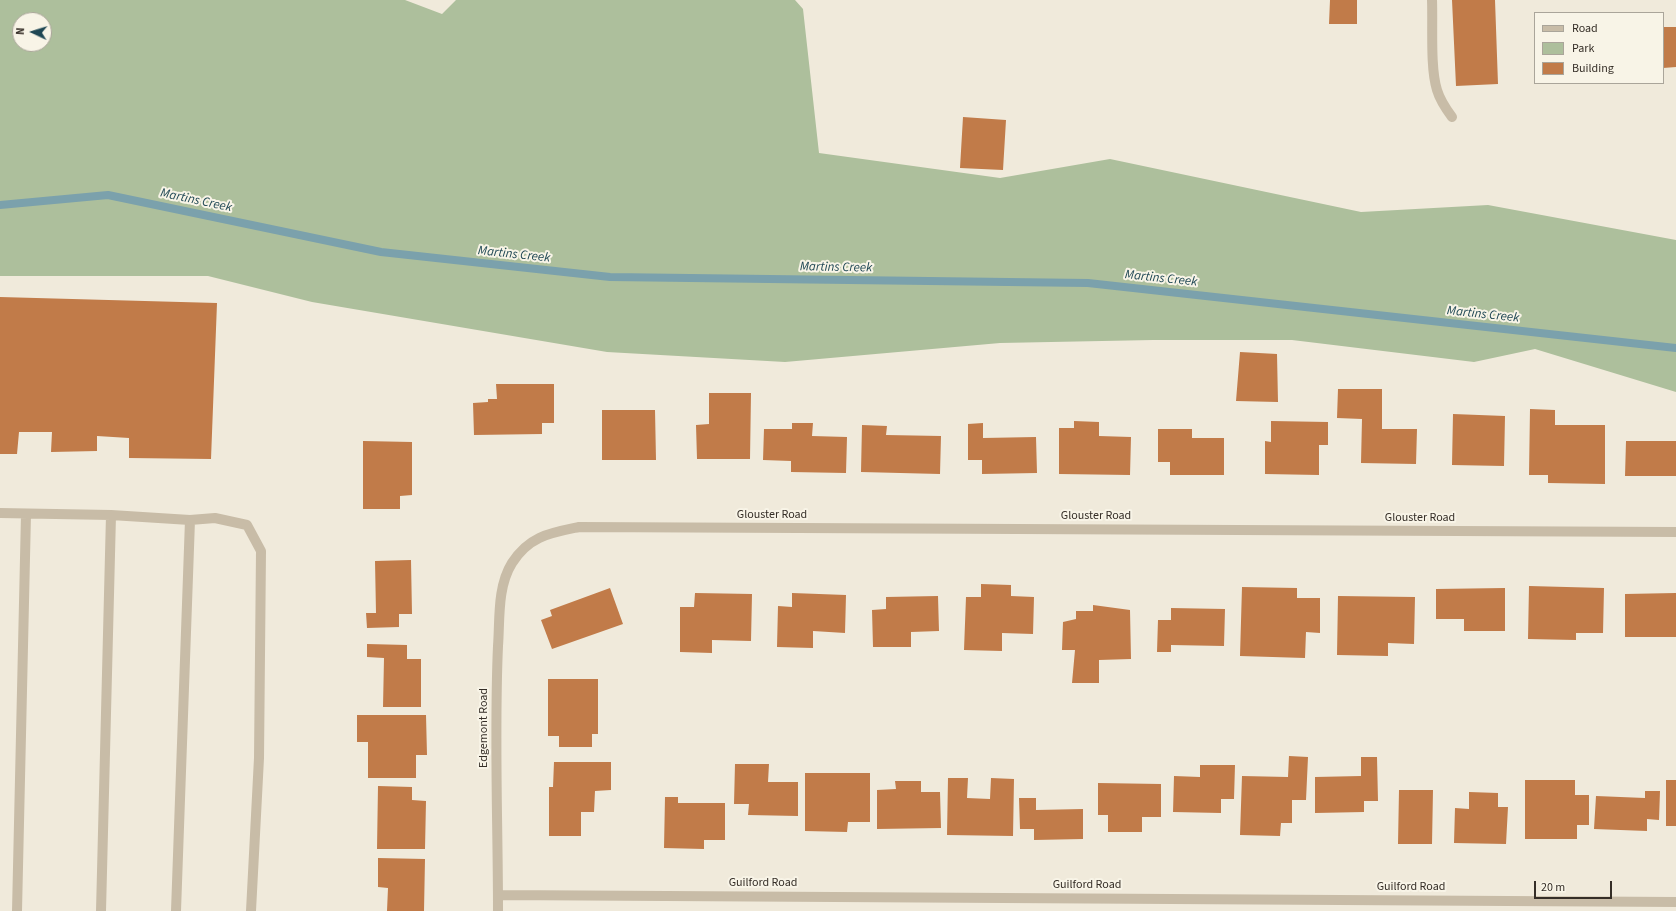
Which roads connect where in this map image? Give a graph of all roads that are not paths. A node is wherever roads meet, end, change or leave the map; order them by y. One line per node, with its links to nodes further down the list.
1 (1432, 0): 2 (street)
2 (1452, 117)
3 (0, 514): 4 (street)
4 (26, 514): 5 (street); 11 (street)
5 (111, 515): 6 (street); 12 (street)
6 (190, 520): 13 (street); 14 (street)
7 (1676, 532): 8 (street, Glouster Road)
8 (521, 551): 9 (street, Edgemont Road)
9 (498, 895): 10 (street, Guilford Road); 15 (street, Edgemont Road)
10 (1676, 902)
11 (17, 911)
12 (101, 911)
13 (176, 911)
14 (252, 911)
15 (498, 911)

